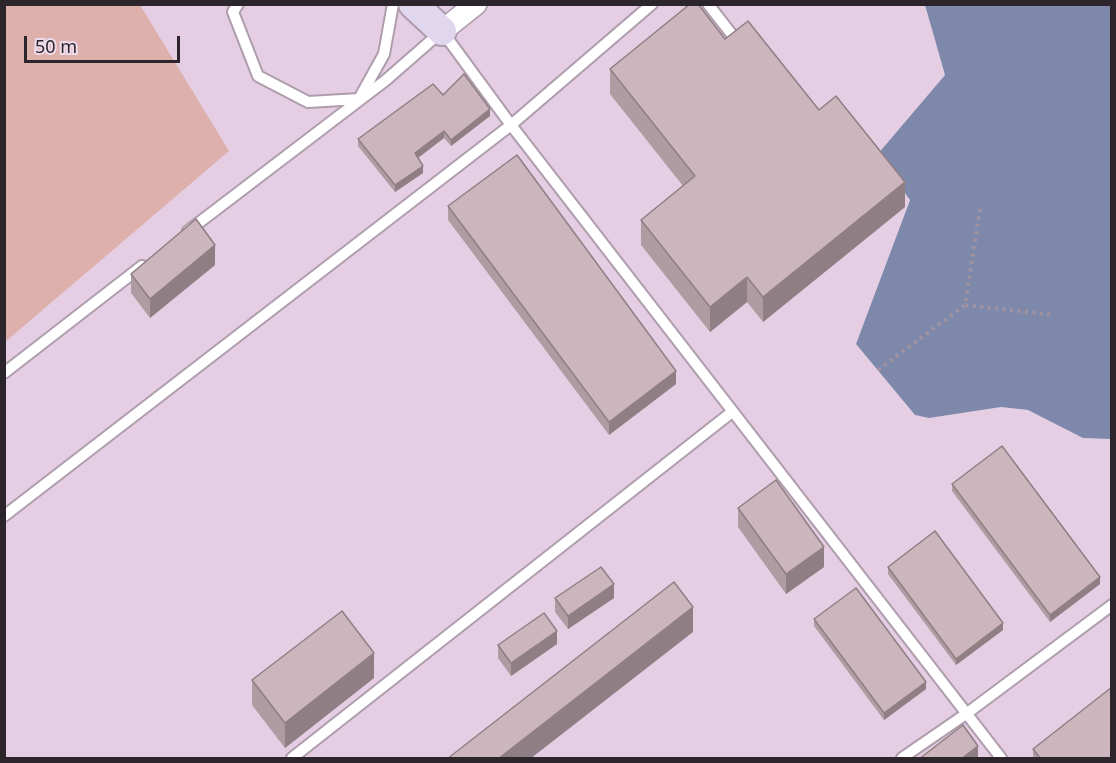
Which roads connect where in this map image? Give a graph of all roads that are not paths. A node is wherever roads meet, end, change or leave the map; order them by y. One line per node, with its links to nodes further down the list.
1 (238, 4): 9 (lane)
2 (393, 4): 9 (lane)
3 (412, 4): 7 (main road)
4 (476, 4): 7 (street)
5 (652, 4): 10 (lane)
6 (708, 4): 8 (lane)
7 (442, 31): 9 (lane); 10 (lane)
8 (733, 36)
9 (359, 99): 11 (lane)
10 (511, 125): 14 (lane); 15 (lane)
11 (182, 236)
12 (154, 257): 13 (lane)
13 (4, 373)
14 (732, 412): 17 (lane); 18 (lane)
15 (4, 516)
16 (1112, 605): 17 (lane)
17 (966, 714): 19 (lane); 20 (lane)
18 (292, 759)
19 (902, 759)
20 (1001, 759)

